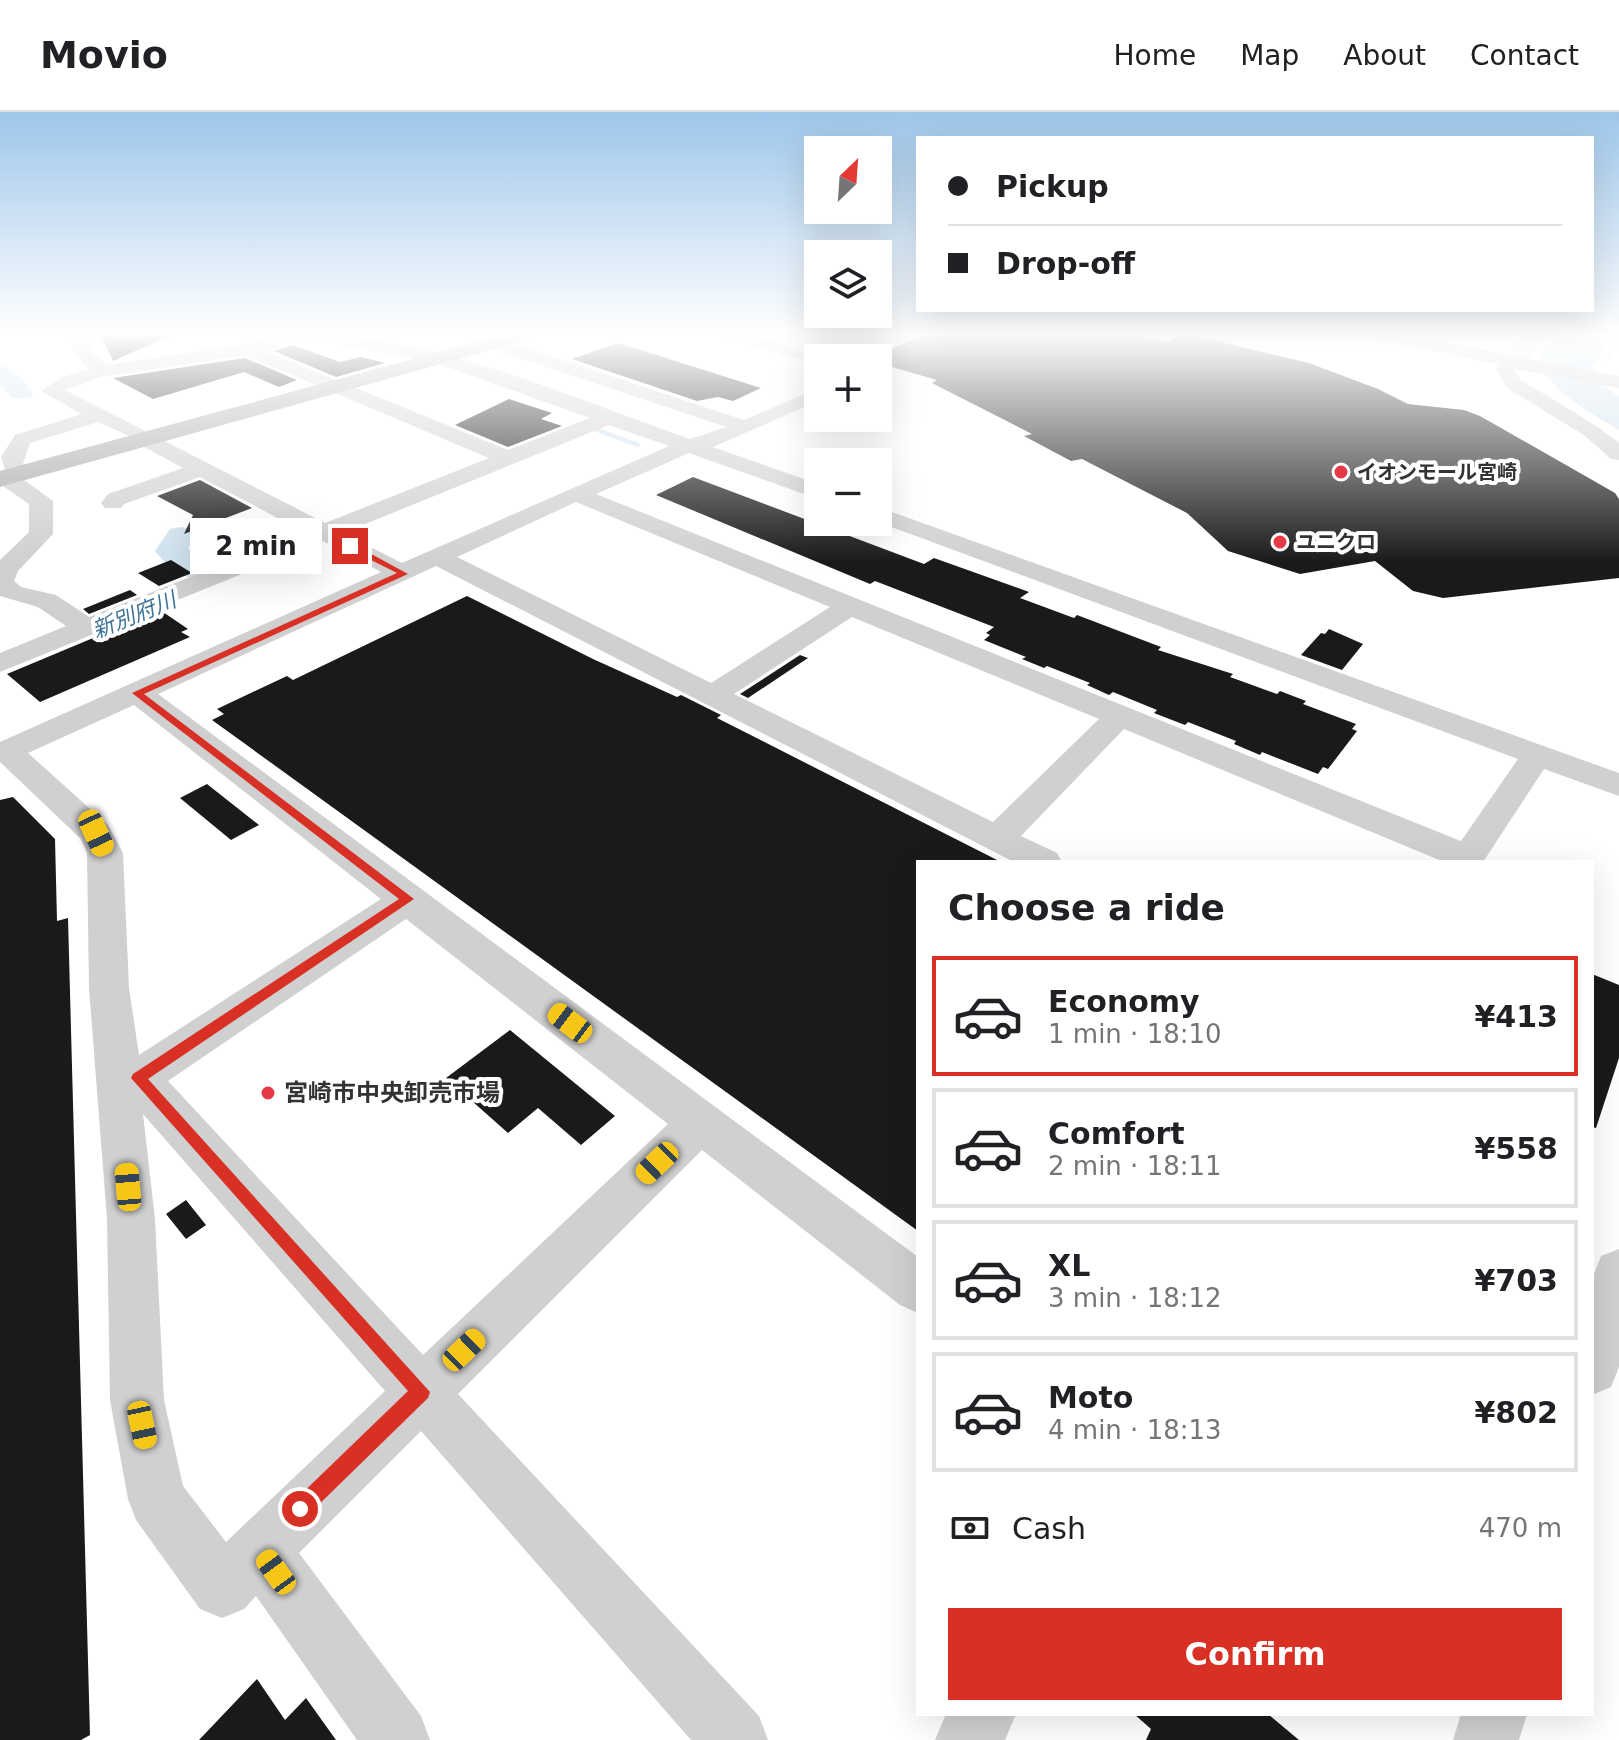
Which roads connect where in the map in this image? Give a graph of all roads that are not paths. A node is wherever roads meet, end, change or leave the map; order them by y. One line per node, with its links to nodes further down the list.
1 (91, 411): 8 (street)
2 (231, 411): 11 (main road)
3 (395, 411): 14 (street)
4 (587, 411): 9 (street)
5 (698, 411): 10 (street)
6 (780, 411): 10 (street)
7 (1558, 411): 13 (street)
8 (99, 415): 11 (street); 16 (street)
9 (607, 418): 12 (street); 14 (street)
10 (745, 427): 12 (street)
11 (139, 436): 15 (street); 16 (main road)
12 (688, 446): 17 (street); 18 (street)
13 (1619, 454)
14 (508, 458): 22 (street)
15 (202, 469): 19 (street); 22 (street)
16 (7, 475): 20 (street); 26 (street)
17 (804, 487)
18 (576, 494): 23 (street); 25 (street)
19 (113, 503)
20 (0, 506)
21 (892, 519): 31 (street)
22 (324, 533): 24 (street); 26 (street)
23 (439, 558): 24 (street); 29 (street)
24 (404, 574): 28 (street)
25 (850, 606): 29 (street); 30 (street)
26 (87, 628): 27 (street)
27 (0, 663)
28 (137, 693): 36 (street); 37 (street)
29 (714, 694): 33 (street)
30 (1120, 716): 33 (street); 35 (street)
31 (1537, 756): 32 (street); 35 (street)
32 (1619, 785)
33 (998, 838): 34 (street)
34 (1040, 860)
35 (1466, 860)
36 (408, 899): 37 (street); 38 (street)
37 (127, 1070): 42 (street); 43 (street)
38 (700, 1122): 40 (street); 42 (street)
39 (1619, 1273): 41 (street)
40 (916, 1286)
41 (1594, 1361)
42 (421, 1392): 43 (street); 47 (street)
43 (259, 1548): 46 (street)
44 (982, 1716): 48 (street)
45 (1493, 1716): 49 (street)
46 (397, 1740)
47 (735, 1740)
48 (968, 1740)
49 (1486, 1740)

